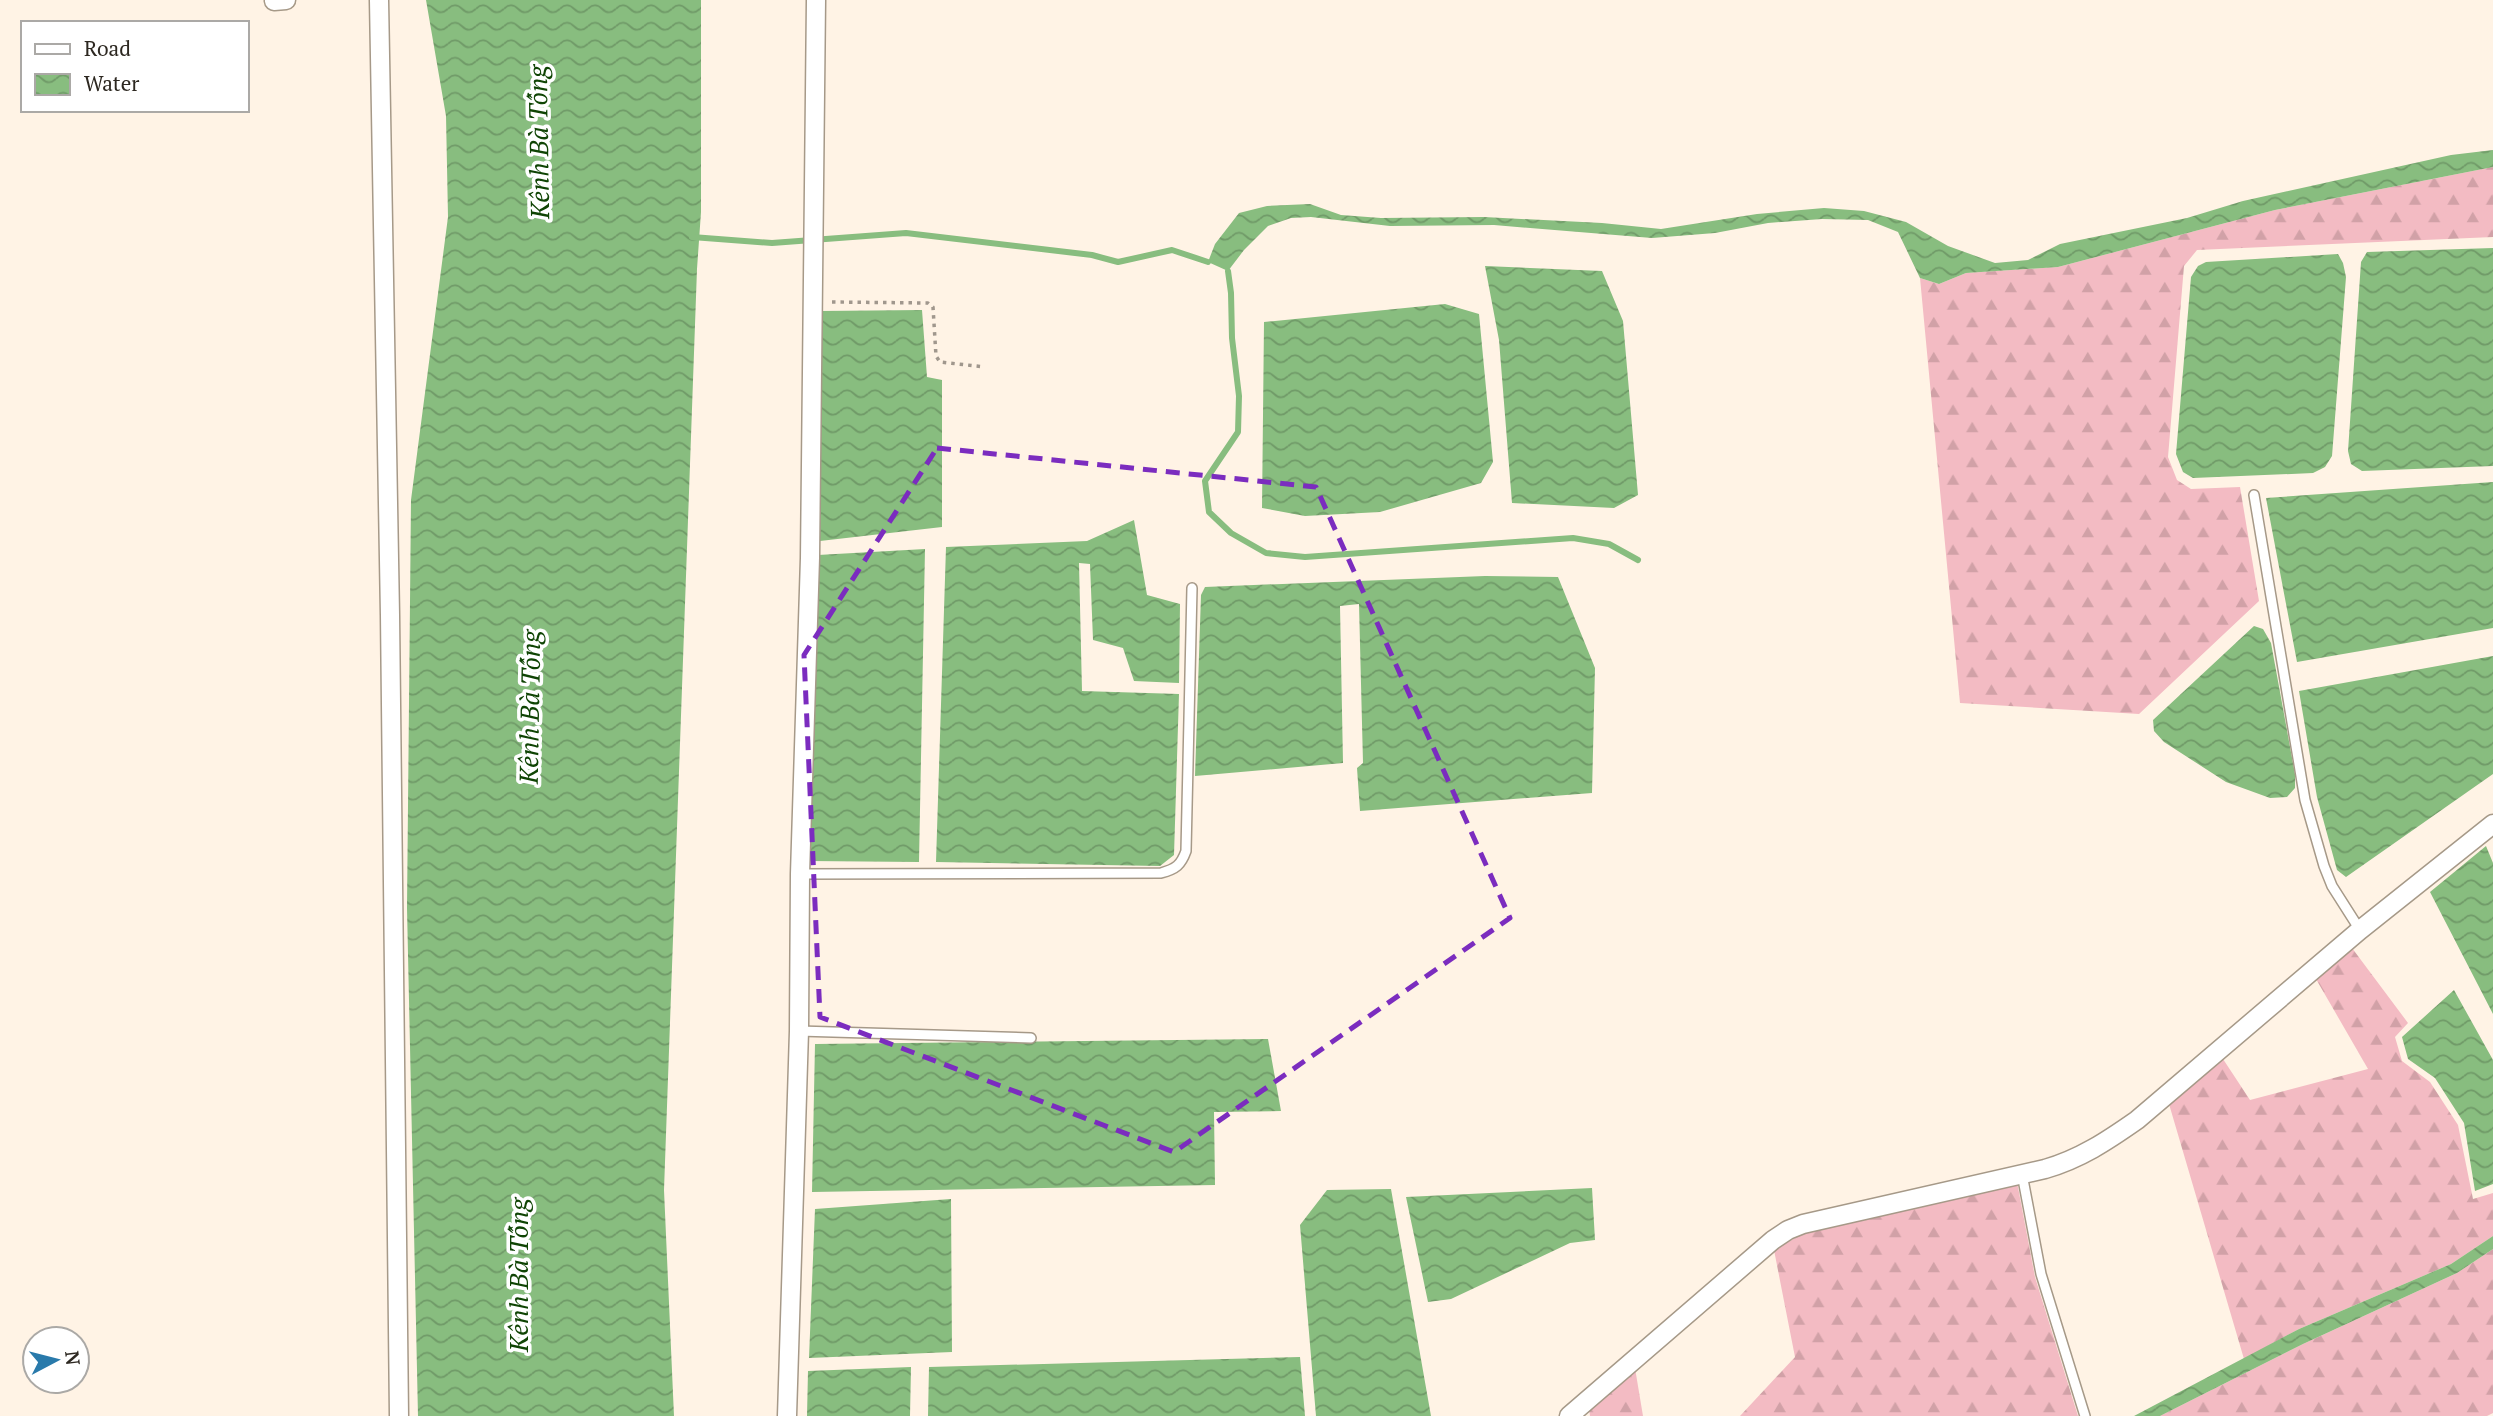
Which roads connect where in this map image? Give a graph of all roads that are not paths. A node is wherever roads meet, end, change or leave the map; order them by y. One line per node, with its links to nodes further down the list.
1 (286, 0): 4 (street)
2 (379, 0): 13 (street)
3 (816, 0): 8 (street)
4 (274, 1)
5 (2254, 495): 9 (lane)
6 (1192, 588): 8 (lane)
7 (2493, 824): 9 (street)
8 (800, 874): 10 (street)
9 (2360, 930): 12 (street)
10 (799, 1031): 11 (lane); 14 (street)
11 (1031, 1038)
12 (2022, 1174): 15 (street); 16 (lane)
13 (399, 1416)
14 (787, 1416)
15 (1569, 1416)
16 (2085, 1416)

